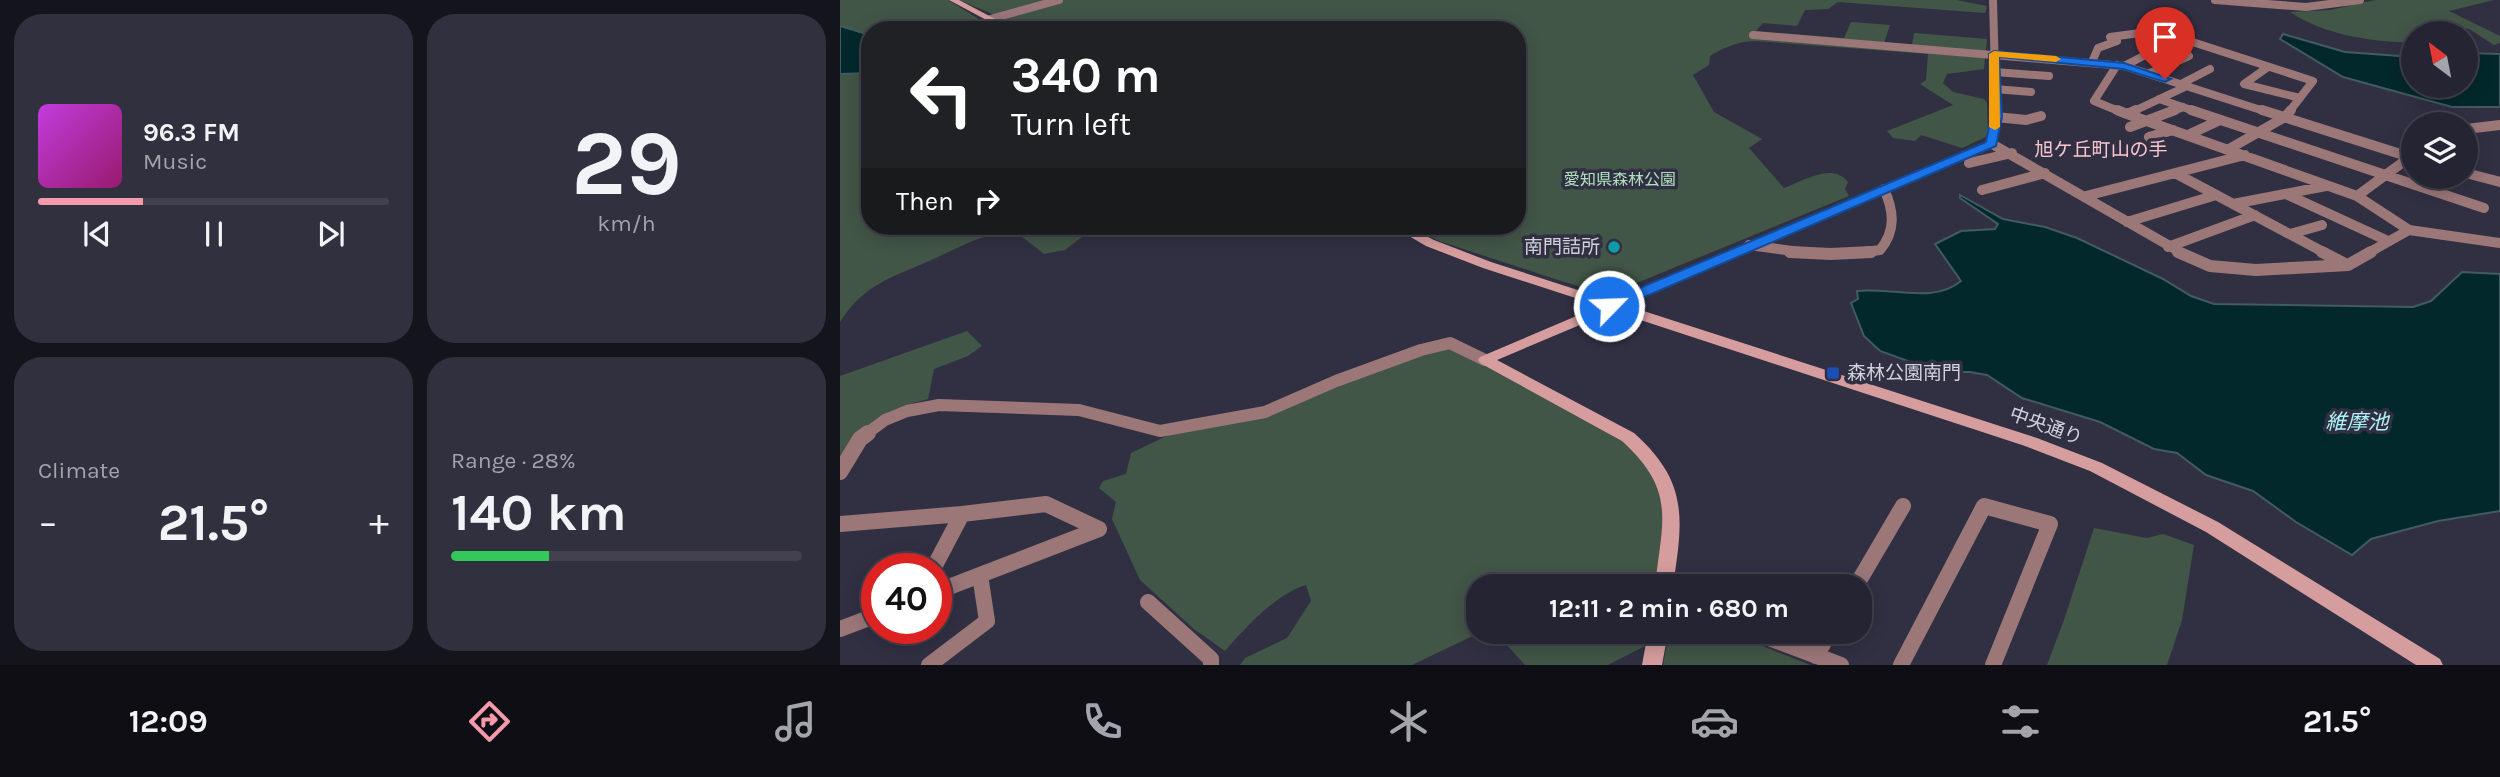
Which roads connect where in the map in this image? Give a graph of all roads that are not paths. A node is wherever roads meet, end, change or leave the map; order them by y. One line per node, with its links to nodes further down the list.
1 (953, 0): 6 (street)
2 (1059, 0): 6 (street)
3 (1993, 0): 10 (street)
4 (2215, 0): 5 (street)
5 (2360, 0)
6 (990, 19): 7 (street)
7 (994, 21)
8 (1753, 35): 10 (street)
9 (2157, 50): 13 (street)
10 (1994, 54): 12 (street); 16 (street)
11 (2189, 55): 17 (street)
12 (2092, 62): 13 (street); 14 (street)
13 (2121, 65): 17 (street); 27 (street)
14 (2268, 67): 23 (street); 23 (street)
15 (2210, 69): 19 (street)
16 (1995, 72): 18 (street); 20 (street)
17 (2150, 74): 19 (street)
18 (2049, 76)
19 (2184, 85): 24 (street); 25 (street)
20 (1995, 89): 21 (street); 29 (street)
21 (2031, 92)
22 (2248, 92): 25 (street)
23 (2300, 98): 30 (street)
24 (2159, 99): 26 (street); 27 (street)
25 (2236, 101): 30 (street)
26 (2183, 107): 31 (street); 32 (street)
27 (2127, 114): 32 (street)
28 (2040, 116): 29 (street)
29 (1996, 117): 40 (street)
30 (2285, 117): 37 (street); 44 (street)
31 (2220, 120): 37 (street); 38 (street)
32 (2149, 121): 34 (street); 36 (street)
33 (2500, 125): 35 (street)
34 (2130, 127)
35 (2478, 129)
36 (2173, 130): 38 (street); 39 (street)
37 (2259, 133): 41 (street); 49 (street)
38 (2188, 135): 41 (street)
39 (2149, 137)
40 (1992, 144): 42 (street); 53 (street)
41 (2229, 149): 43 (street)
42 (2012, 153): 45 (street); 47 (street)
43 (2245, 155): 48 (street); 52 (street)
44 (2401, 155)
45 (1969, 163)
46 (2401, 165): 49 (street)
47 (2045, 173): 54 (street); 57 (street)
48 (2175, 173): 56 (street); 57 (street)
49 (2385, 176): 58 (street); 60 (street)
50 (2478, 176): 51 (street)
51 (2500, 182)
52 (2328, 186): 55 (street); 58 (street)
53 (1884, 189): 69 (street); 69 (street)
54 (1982, 190)
55 (2286, 194): 59 (street); 67 (street)
56 (2217, 195): 59 (street); 62 (street)
57 (2086, 196): 62 (street)
58 (2357, 196): 64 (street)
59 (2234, 204): 61 (street)
60 (2484, 208)
61 (2255, 215): 65 (street); 70 (street)
62 (2127, 222): 70 (street)
63 (2322, 225): 65 (street)
64 (2409, 230): 67 (street); 68 (street)
65 (2290, 234): 71 (street)
66 (1415, 235): 72 (street, 中央通り)
67 (2388, 241): 71 (street)
68 (2500, 243)
69 (1749, 245): 72 (street)
70 (2168, 247): 71 (street)
71 (2348, 265)
72 (1609, 306): 73 (street); 96 (street, 中央通り)
73 (1485, 360): 74 (street); 79 (street)
74 (840, 472)
75 (1903, 506): 80 (street)
76 (962, 513): 77 (street); 78 (street); 81 (street)
77 (840, 524)
78 (941, 553)
79 (1665, 574)
80 (1863, 574)
81 (980, 575): 82 (street); 90 (street)
82 (952, 586)
83 (1147, 602): 91 (street)
84 (861, 621): 85 (street)
85 (840, 629)
86 (1656, 644): 92 (street)
87 (1785, 644): 89 (street)
88 (1823, 644): 89 (street)
89 (1816, 656): 93 (street)
90 (929, 665)
91 (1211, 665)
92 (1652, 665)
93 (1841, 665)
94 (1901, 665): 95 (street)
95 (1993, 665)
96 (2433, 665)

